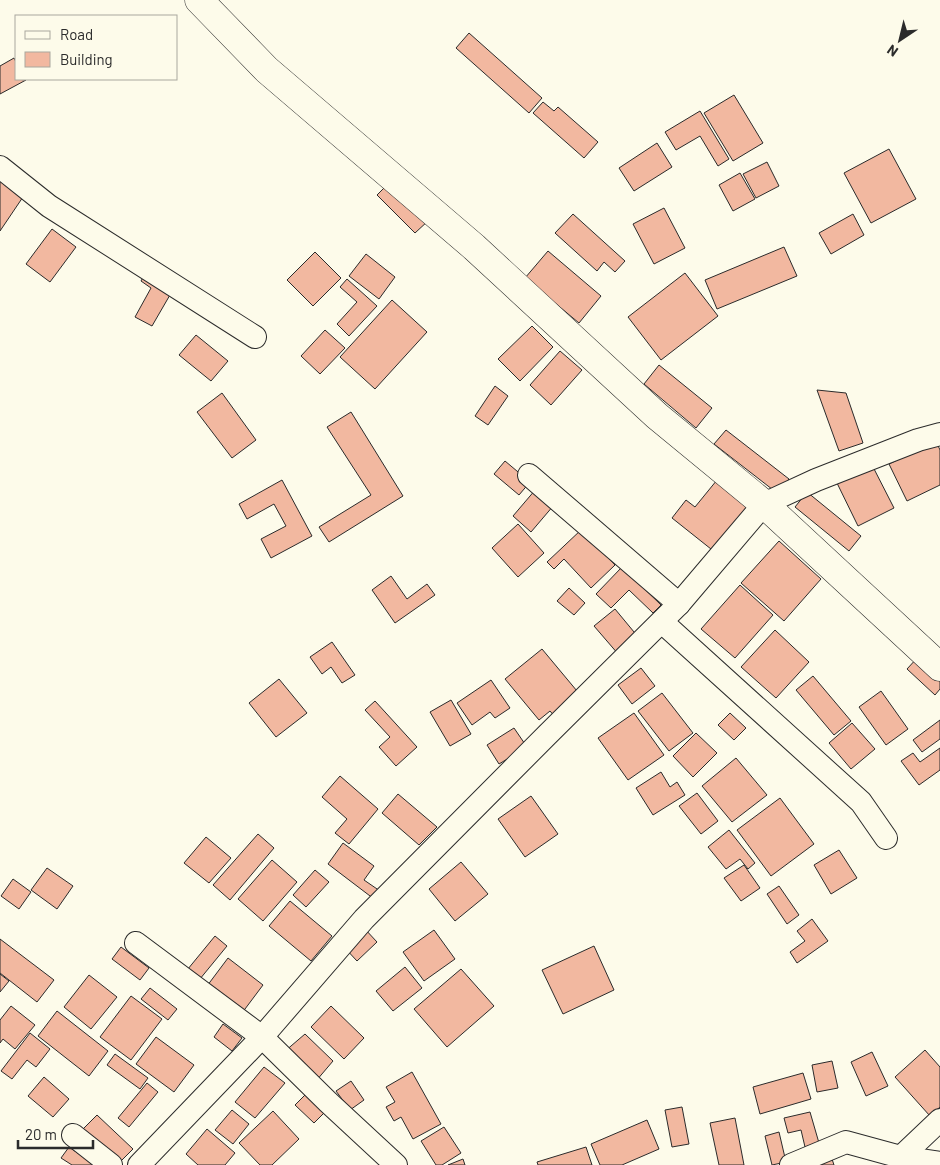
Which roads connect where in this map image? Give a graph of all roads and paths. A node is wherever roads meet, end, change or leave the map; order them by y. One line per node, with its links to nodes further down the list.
1 (198, 0): 6 (street)
2 (0, 167): 3 (street)
3 (255, 337)
4 (940, 434): 6 (street)
5 (529, 475): 7 (street)
6 (764, 504): 7 (street); 9 (street)
7 (680, 604): 8 (street)
8 (662, 622): 10 (street); 12 (street)
9 (940, 667)
10 (886, 838)
11 (136, 943): 12 (street)
12 (262, 1037): 18 (street); 19 (street)
13 (940, 1120): 15 (street)
14 (72, 1135): 17 (street)
15 (901, 1161): 16 (street); 20 (street)
16 (940, 1163)
17 (111, 1165)
18 (139, 1165)
19 (396, 1165)
20 (791, 1165)

